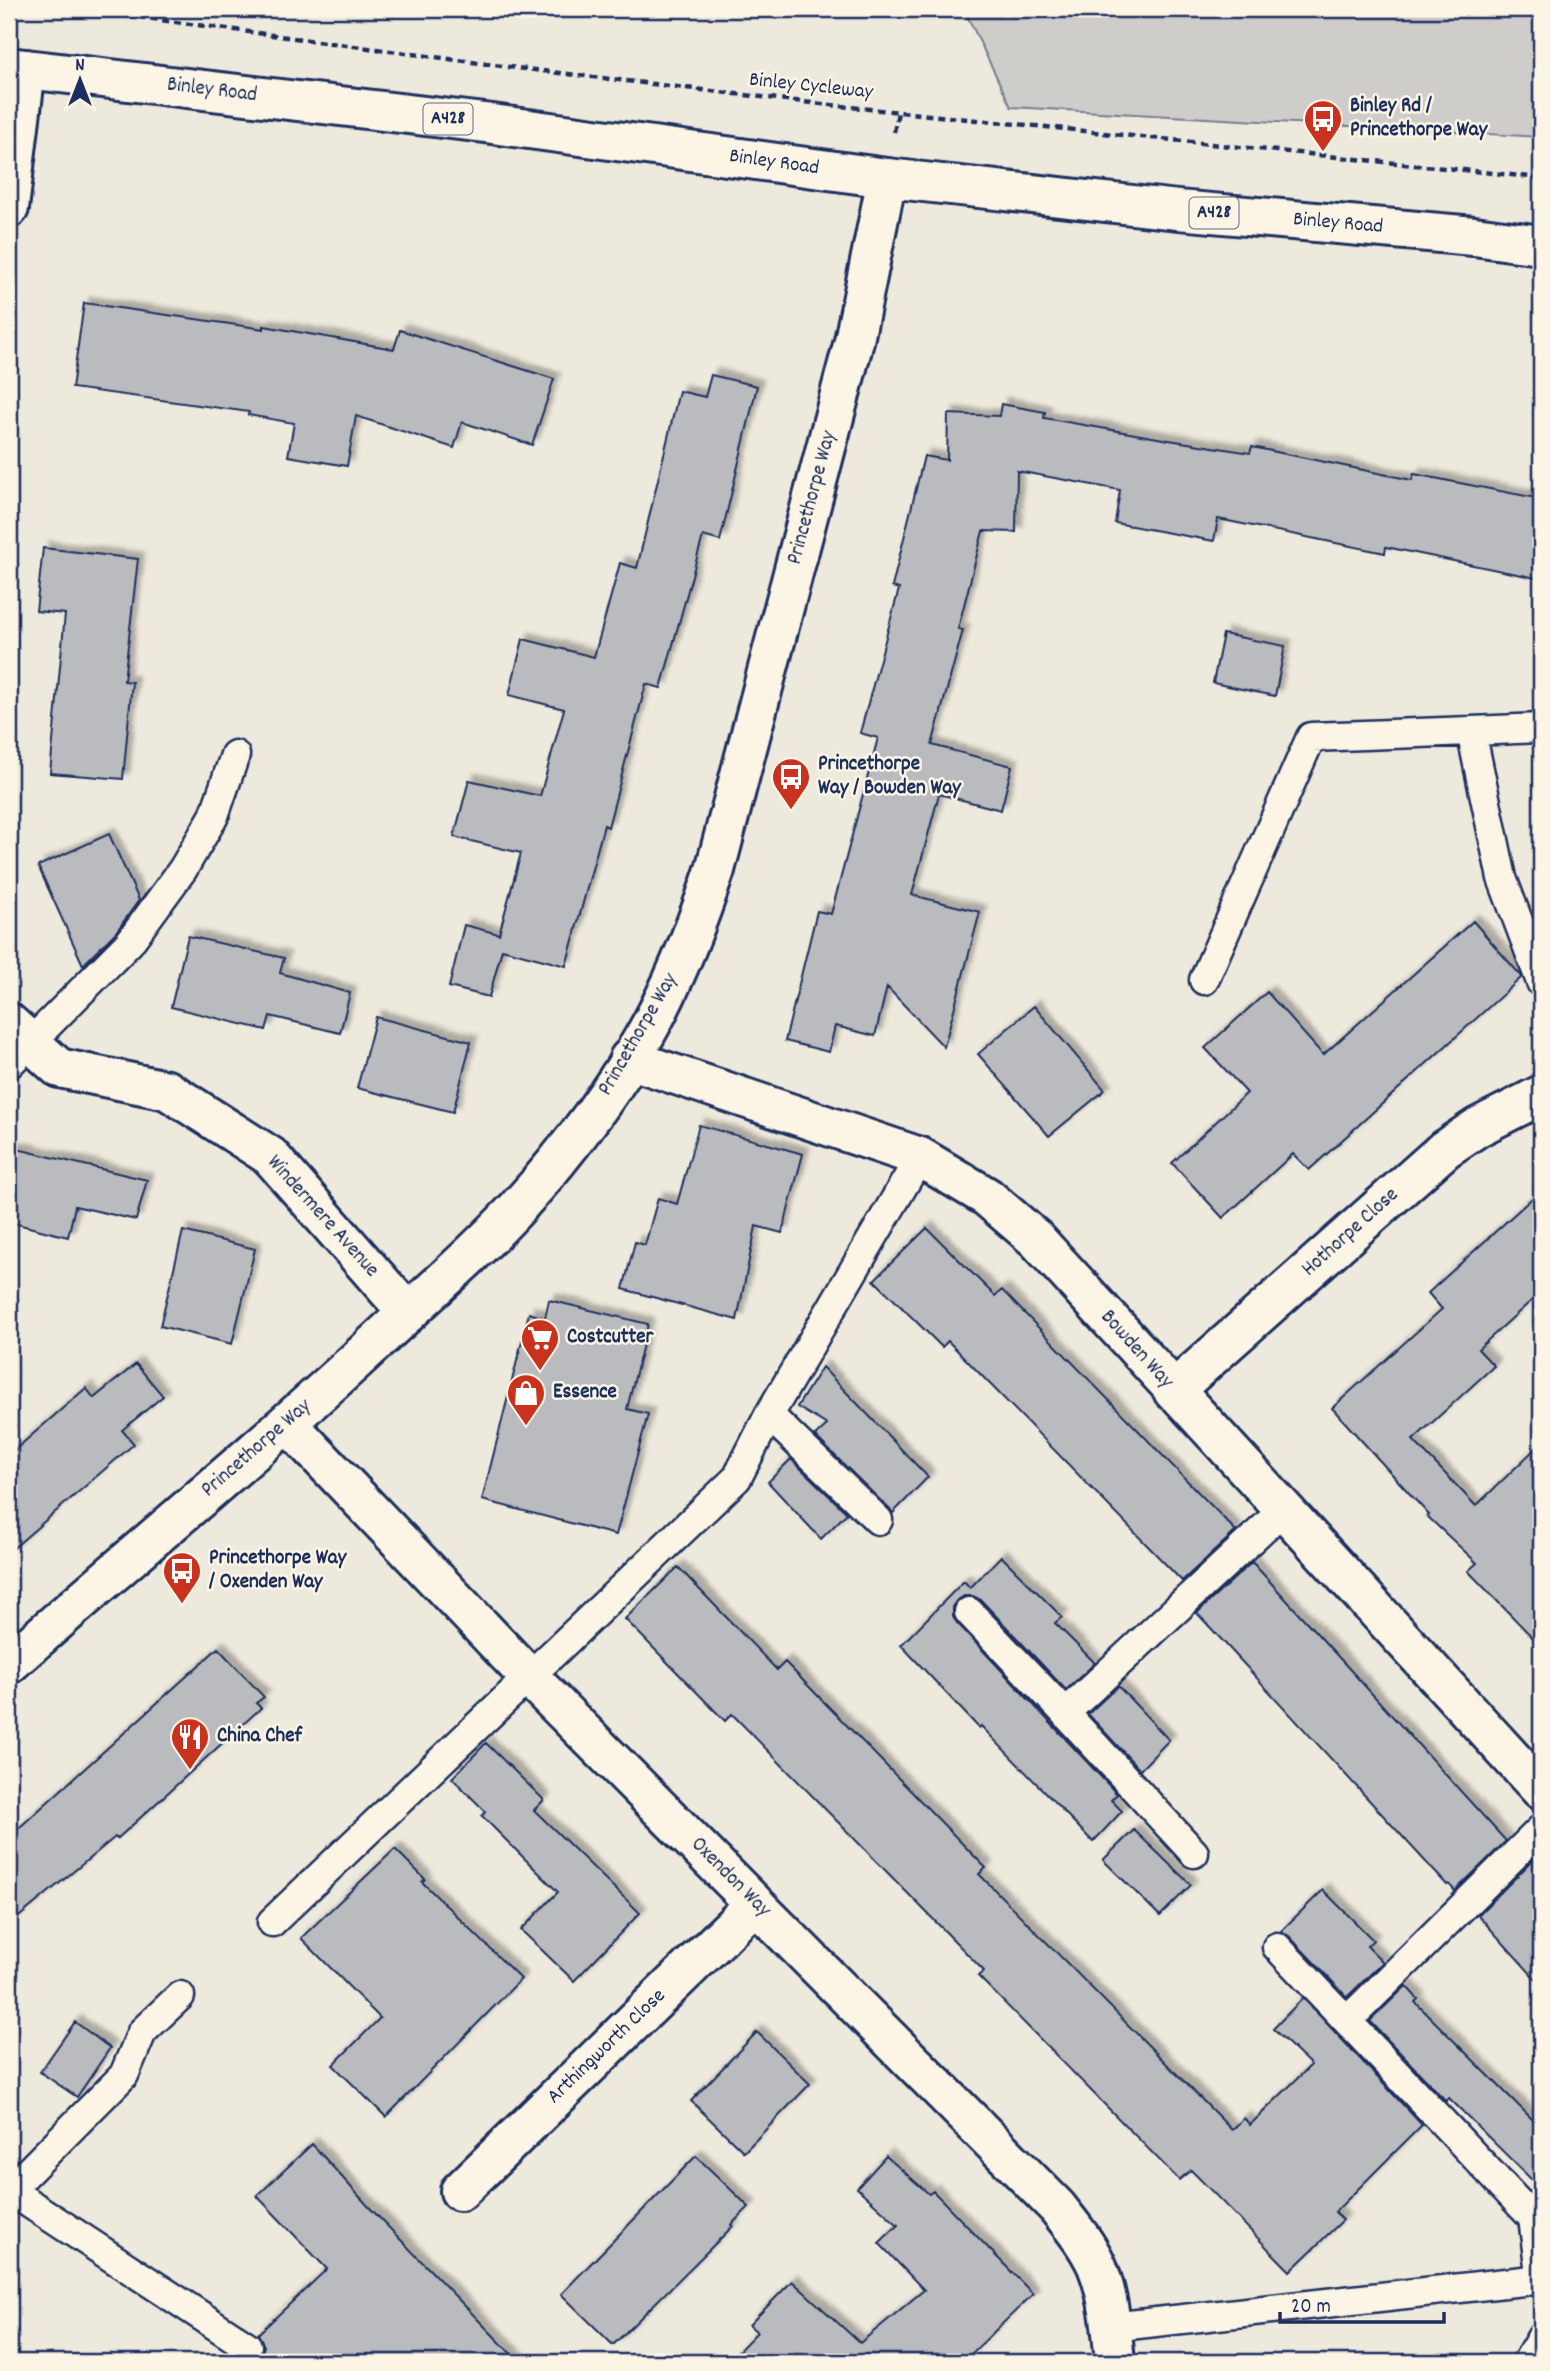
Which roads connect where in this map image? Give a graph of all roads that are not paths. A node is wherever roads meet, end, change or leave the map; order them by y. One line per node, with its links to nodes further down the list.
1 (17, 68): 2 (street, Binley Road / A428); 3 (street)
2 (887, 178): 4 (street, Binley Road / A428); 11 (street, Princethorpe Way)
3 (9, 208)
4 (1541, 245)
5 (1541, 728): 6 (lane)
6 (1471, 731): 8 (lane); 9 (lane)
7 (234, 755): 10 (lane)
8 (1204, 980)
9 (1541, 982)
10 (16, 1043): 14 (street, Windermere Avenue)
11 (629, 1059): 13 (street, Bowden Way); 14 (street, Princethorpe Way)
12 (1541, 1095): 15 (street, Hothorpe Close)
13 (920, 1157): 15 (street, Bowden Way); 16 (lane)
14 (408, 1312): 17 (street, Princethorpe Way)
15 (1173, 1391): 18 (street, Bowden Way)
16 (769, 1415): 19 (lane); 22 (lane)
17 (288, 1424): 21 (street, Princethorpe Way); 22 (street, Oxendon Way)
18 (1283, 1510): 23 (lane); 24 (street, Bowden Way)
19 (878, 1520)
20 (969, 1612): 23 (lane)
21 (9, 1664)
22 (530, 1678): 27 (street, Oxendon Way); 28 (lane)
23 (1065, 1713): 26 (lane)
24 (1541, 1790)
25 (1541, 1829): 31 (lane)
26 (1194, 1853)
27 (755, 1904): 33 (street, Arthingworth Close); 36 (street, Oxendon Way)
28 (272, 1922)
29 (1277, 1947): 31 (lane)
30 (180, 1996): 32 (lane)
31 (1347, 2021): 34 (lane)
32 (9, 2190): 37 (lane)
33 (460, 2190)
34 (1541, 2280): 36 (lane)
35 (1541, 2337): 38 (lane)
36 (1113, 2344)
37 (247, 2346)
38 (1527, 2362)

